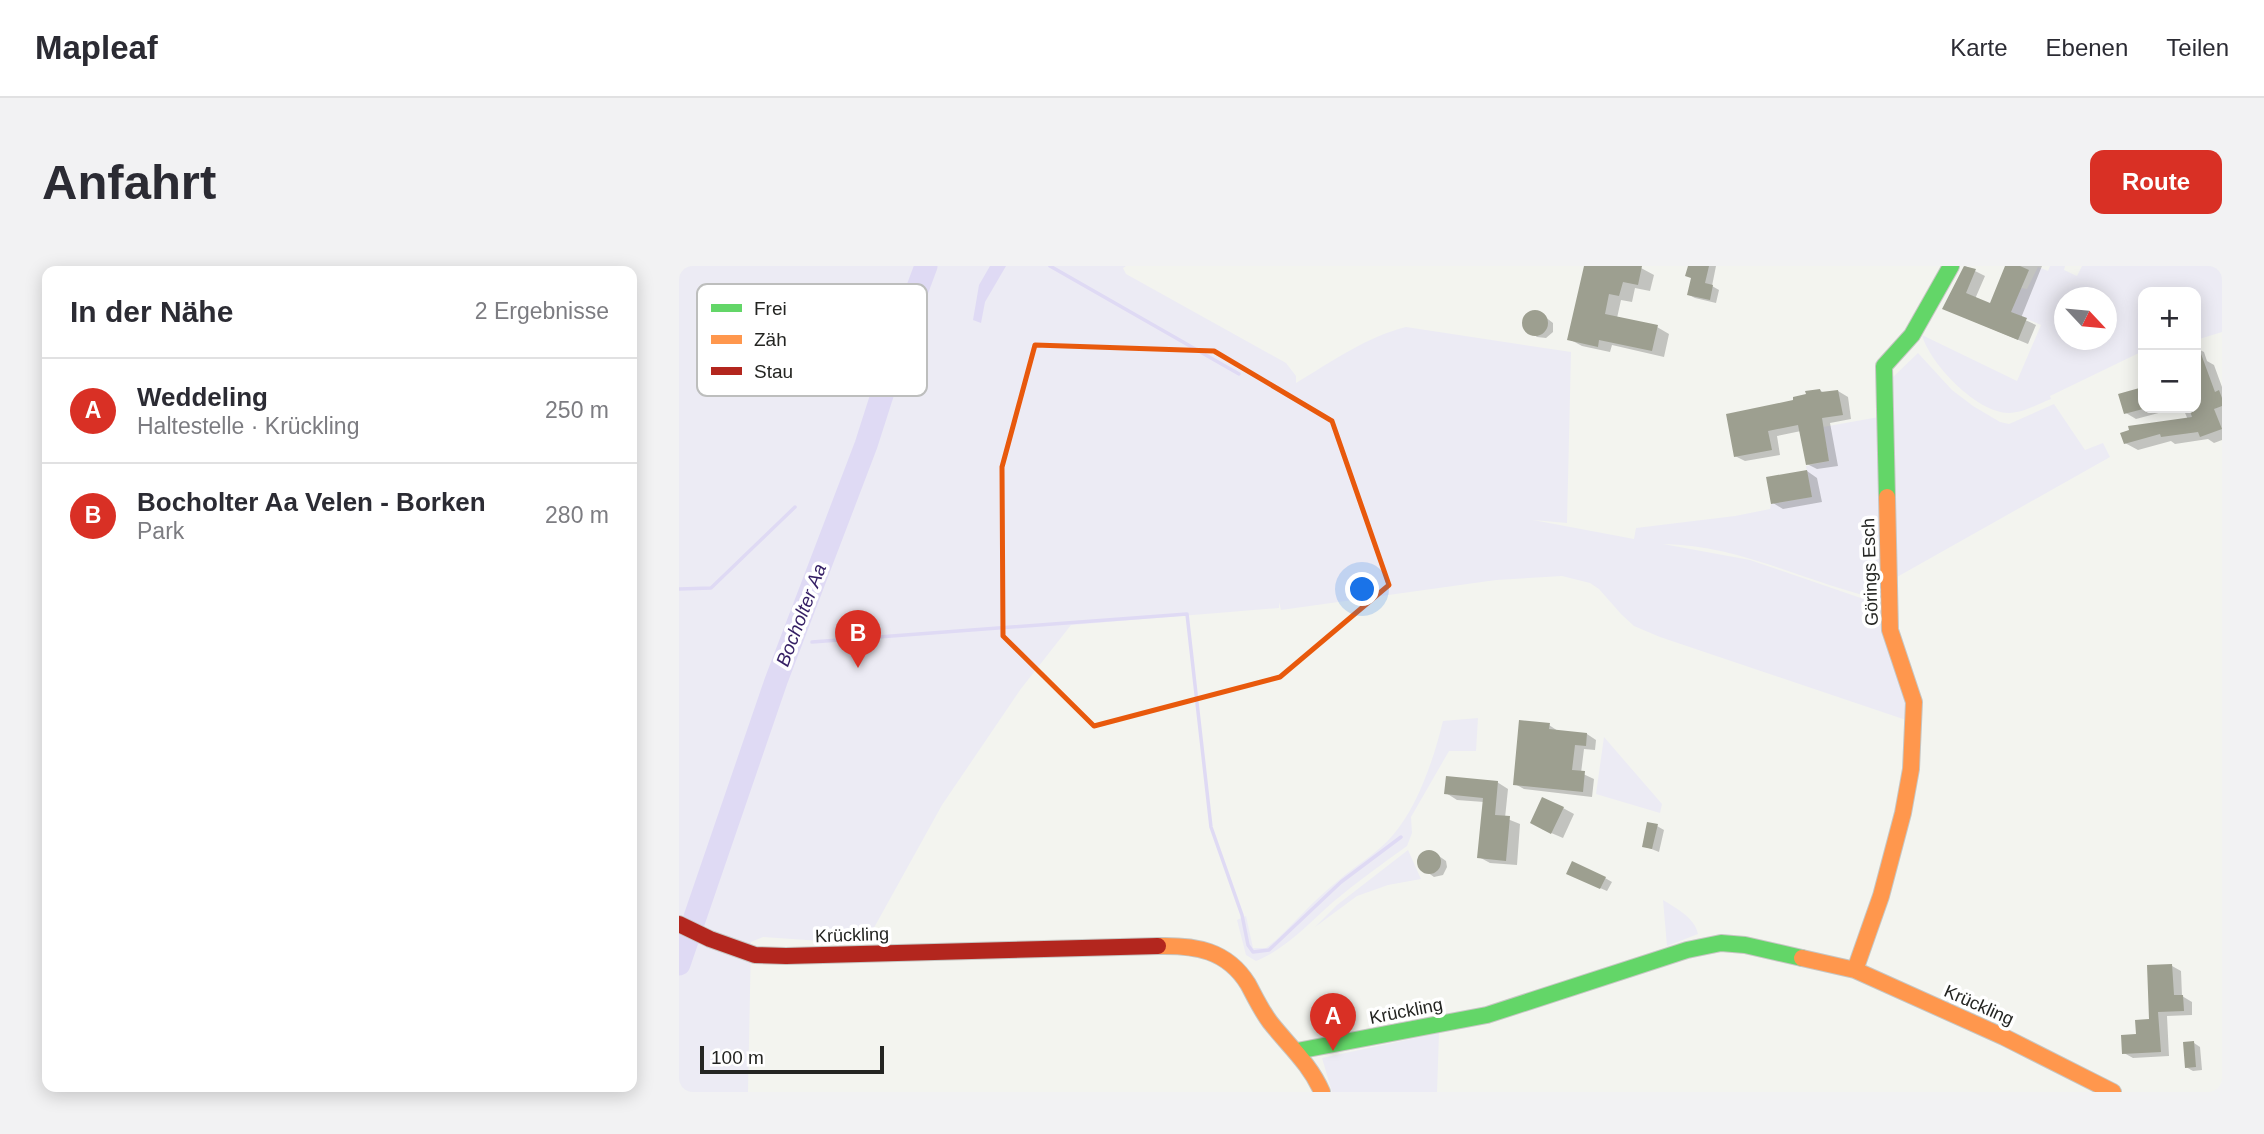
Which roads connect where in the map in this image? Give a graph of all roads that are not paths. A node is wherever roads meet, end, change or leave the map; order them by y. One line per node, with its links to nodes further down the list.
1 (1951, 266): 3 (street, Görings Esch)
2 (679, 924): 4 (street, Krückling)
3 (1855, 970): 4 (street, Krückling); 6 (street, Krückling)
4 (1297, 1051): 5 (street)
5 (1322, 1092)
6 (2113, 1092)

